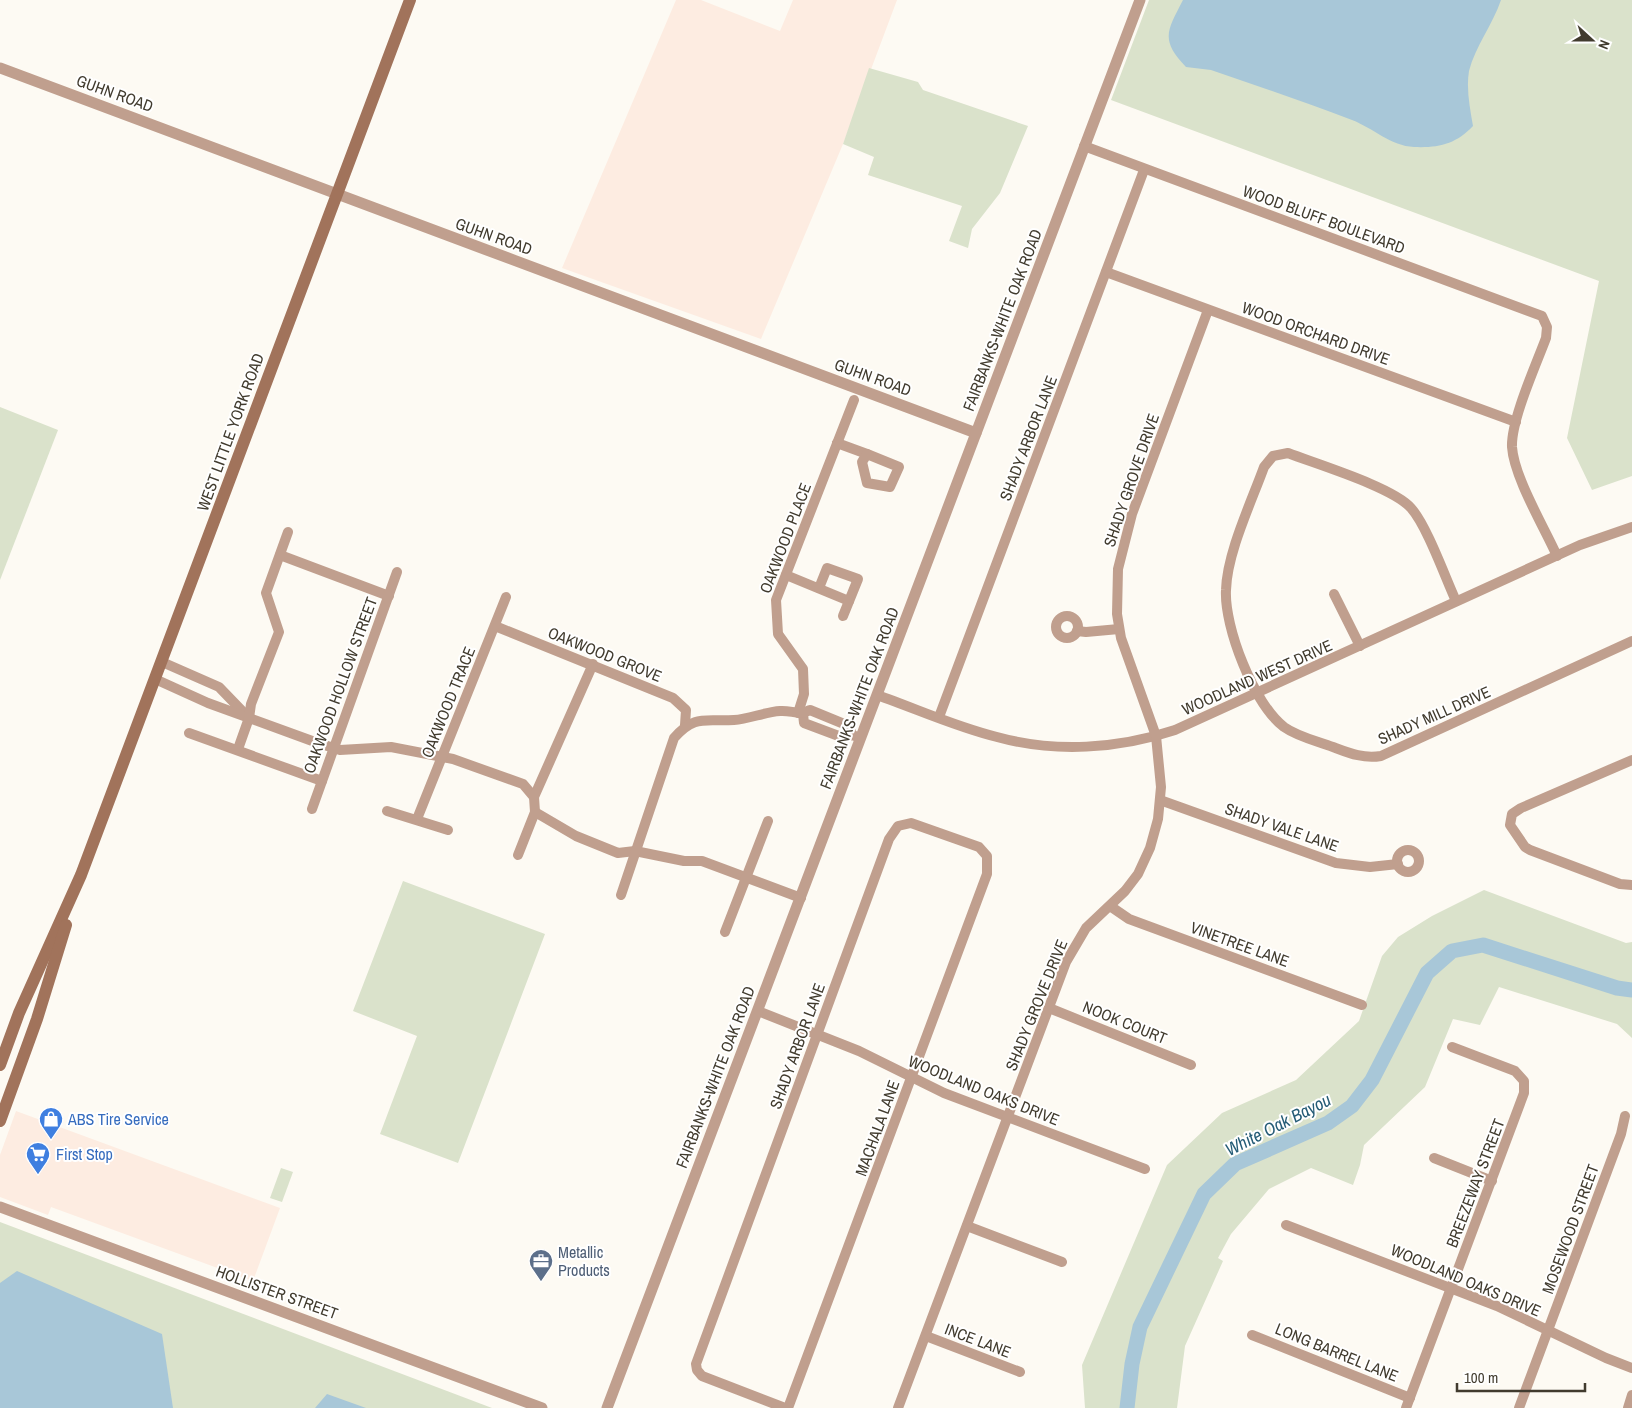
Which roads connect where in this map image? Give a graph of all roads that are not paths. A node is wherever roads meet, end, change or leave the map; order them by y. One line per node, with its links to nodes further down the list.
1 (410, 0): 6 (main road, WEST LITTLE YORK ROAD)
2 (1140, 0): 4 (street, FAIRBANKS-WHITE OAK ROAD)
3 (0, 68): 6 (street, GUHN ROAD)
4 (1084, 146): 5 (street, WOOD BLUFF BOULEVARD); 11 (street, FAIRBANKS-WHITE OAK ROAD)
5 (1144, 170): 7 (street, SHADY ARBOR LANE); 10 (street, WOOD BLUFF BOULEVARD)
6 (336, 194): 11 (street, GUHN ROAD); 32 (main road, WEST LITTLE YORK ROAD)
7 (1106, 272): 8 (street, WOOD ORCHARD DRIVE); 38 (street, SHADY ARBOR LANE)
8 (1208, 310): 10 (street, WOOD ORCHARD DRIVE); 28 (street, SHADY GROVE DRIVE)
9 (854, 400): 12 (street, OAKWOOD PLACE)
10 (1516, 422): 17 (street)
11 (976, 433): 36 (street, FAIRBANKS-WHITE OAK ROAD)
12 (837, 443): 13 (street); 19 (street, OAKWOOD PLACE)
13 (867, 454)
14 (1632, 526): 17 (street, WOODLAND WEST DRIVE)
15 (288, 532): 16 (street)
16 (280, 555): 22 (street); 39 (street)
17 (1557, 556): 25 (street, WOODLAND WEST DRIVE)
18 (397, 572): 22 (street, OAKWOOD HOLLOW STREET)
19 (786, 575): 20 (street); 37 (street, OAKWOOD PLACE)
20 (819, 588): 24 (street); 24 (street)
21 (1334, 594): 31 (street)
22 (389, 596): 44 (street, OAKWOOD HOLLOW STREET)
23 (506, 597): 27 (street, OAKWOOD TRACE)
24 (849, 601): 26 (street)
25 (1456, 601): 31 (street, WOODLAND WEST DRIVE); 35 (street, SHADY MILL DRIVE)
26 (843, 616)
27 (495, 626): 33 (street, OAKWOOD GROVE); 46 (street, OAKWOOD TRACE)
28 (1119, 628): 29 (street); 42 (street, SHADY GROVE DRIVE)
29 (1077, 631)
30 (1632, 641): 35 (street, SHADY MILL DRIVE)
31 (1360, 646): 35 (street, WOODLAND WEST DRIVE)
32 (162, 662): 34 (main road, WEST LITTLE YORK ROAD); 39 (street)
33 (593, 664): 40 (street, OAKWOOD GROVE); 49 (street)
34 (155, 679): 39 (street); 61 (main road, WEST LITTLE YORK ROAD)
35 (1258, 693): 42 (street, WOODLAND WEST DRIVE)
36 (877, 695): 38 (street, WOODLAND WEST DRIVE); 43 (street, FAIRBANKS-WHITE OAK ROAD)
37 (801, 714): 40 (street); 43 (street)
38 (939, 717): 42 (street, WOODLAND WEST DRIVE)
39 (249, 718): 44 (street); 45 (street)
40 (685, 725): 57 (street)
41 (189, 733): 45 (street)
42 (1156, 736): 50 (street, SHADY GROVE DRIVE)
43 (856, 737): 65 (street, FAIRBANKS-WHITE OAK ROAD)
44 (333, 748): 46 (street); 48 (street, OAKWOOD HOLLOW STREET)
45 (238, 749): 48 (street)
46 (441, 757): 49 (street); 54 (street, OAKWOOD TRACE)
47 (1632, 760): 63 (street)
48 (322, 781): 51 (street, OAKWOOD HOLLOW STREET)
49 (534, 797): 53 (street)
50 (1160, 800): 60 (street, SHADY VALE LANE); 66 (street, SHADY GROVE DRIVE)
51 (312, 808)
52 (387, 811): 54 (street)
53 (535, 812): 57 (street); 58 (street)
54 (417, 819): 56 (street)
55 (768, 822): 62 (street)
56 (448, 830)
57 (635, 851): 62 (street); 64 (street)
58 (518, 854)
59 (987, 856): 71 (street, SHADY ARBOR LANE); 75 (street, MACHALA LANE)
60 (1398, 864)
61 (81, 875): 73 (main road, WEST LITTLE YORK ROAD); 78 (main road, WEST LITTLE YORK ROAD)
62 (746, 877): 65 (street); 67 (street)
63 (1632, 885)
64 (621, 895)
65 (801, 898): 70 (street, FAIRBANKS-WHITE OAK ROAD)
66 (1110, 906): 68 (street, VINETREE LANE); 69 (street, SHADY GROVE DRIVE)
67 (725, 932)
68 (1362, 1005)
69 (1049, 1008): 74 (street, NOOK COURT); 77 (street, SHADY GROVE DRIVE)
70 (758, 1010): 71 (street, WOODLAND OAKS DRIVE); 95 (street, FAIRBANKS-WHITE OAK ROAD)
71 (818, 1033): 75 (street, WOODLAND OAKS DRIVE); 96 (street, SHADY ARBOR LANE)
72 (1452, 1046): 81 (street, BREEZEWAY STREET)
73 (0, 1065)
74 (1191, 1065)
75 (912, 1077): 77 (street, WOODLAND OAKS DRIVE); 96 (street, MACHALA LANE)
76 (1625, 1116): 87 (street, MOSEWOOD STREET)
77 (1008, 1117): 80 (street, WOODLAND OAKS DRIVE); 84 (street, SHADY GROVE DRIVE)
78 (0, 1121)
79 (1434, 1158): 81 (street)
80 (1145, 1169)
81 (1492, 1180): 86 (street, BREEZEWAY STREET)
82 (0, 1207): 94 (street, HOLLISTER STREET)
83 (1286, 1225): 86 (street, WOODLAND OAKS DRIVE)
84 (967, 1226): 85 (street); 89 (street, SHADY GROVE DRIVE)
85 (1062, 1262)
86 (1451, 1287): 87 (street, WOODLAND OAKS DRIVE); 93 (street, BREEZEWAY STREET)
87 (1548, 1331): 90 (street, WOODLAND OAKS DRIVE); 98 (street, MOSEWOOD STREET)
88 (1252, 1335): 93 (street, LONG BARREL LANE)
89 (926, 1336): 91 (street, INCE LANE); 97 (street, SHADY GROVE DRIVE)
90 (1632, 1368)
91 (1020, 1372)
92 (1632, 1396): 99 (street)
93 (1408, 1403)
94 (542, 1408)
95 (607, 1408)
96 (786, 1408)
97 (898, 1408)
98 (1519, 1408)
99 (1628, 1408)

